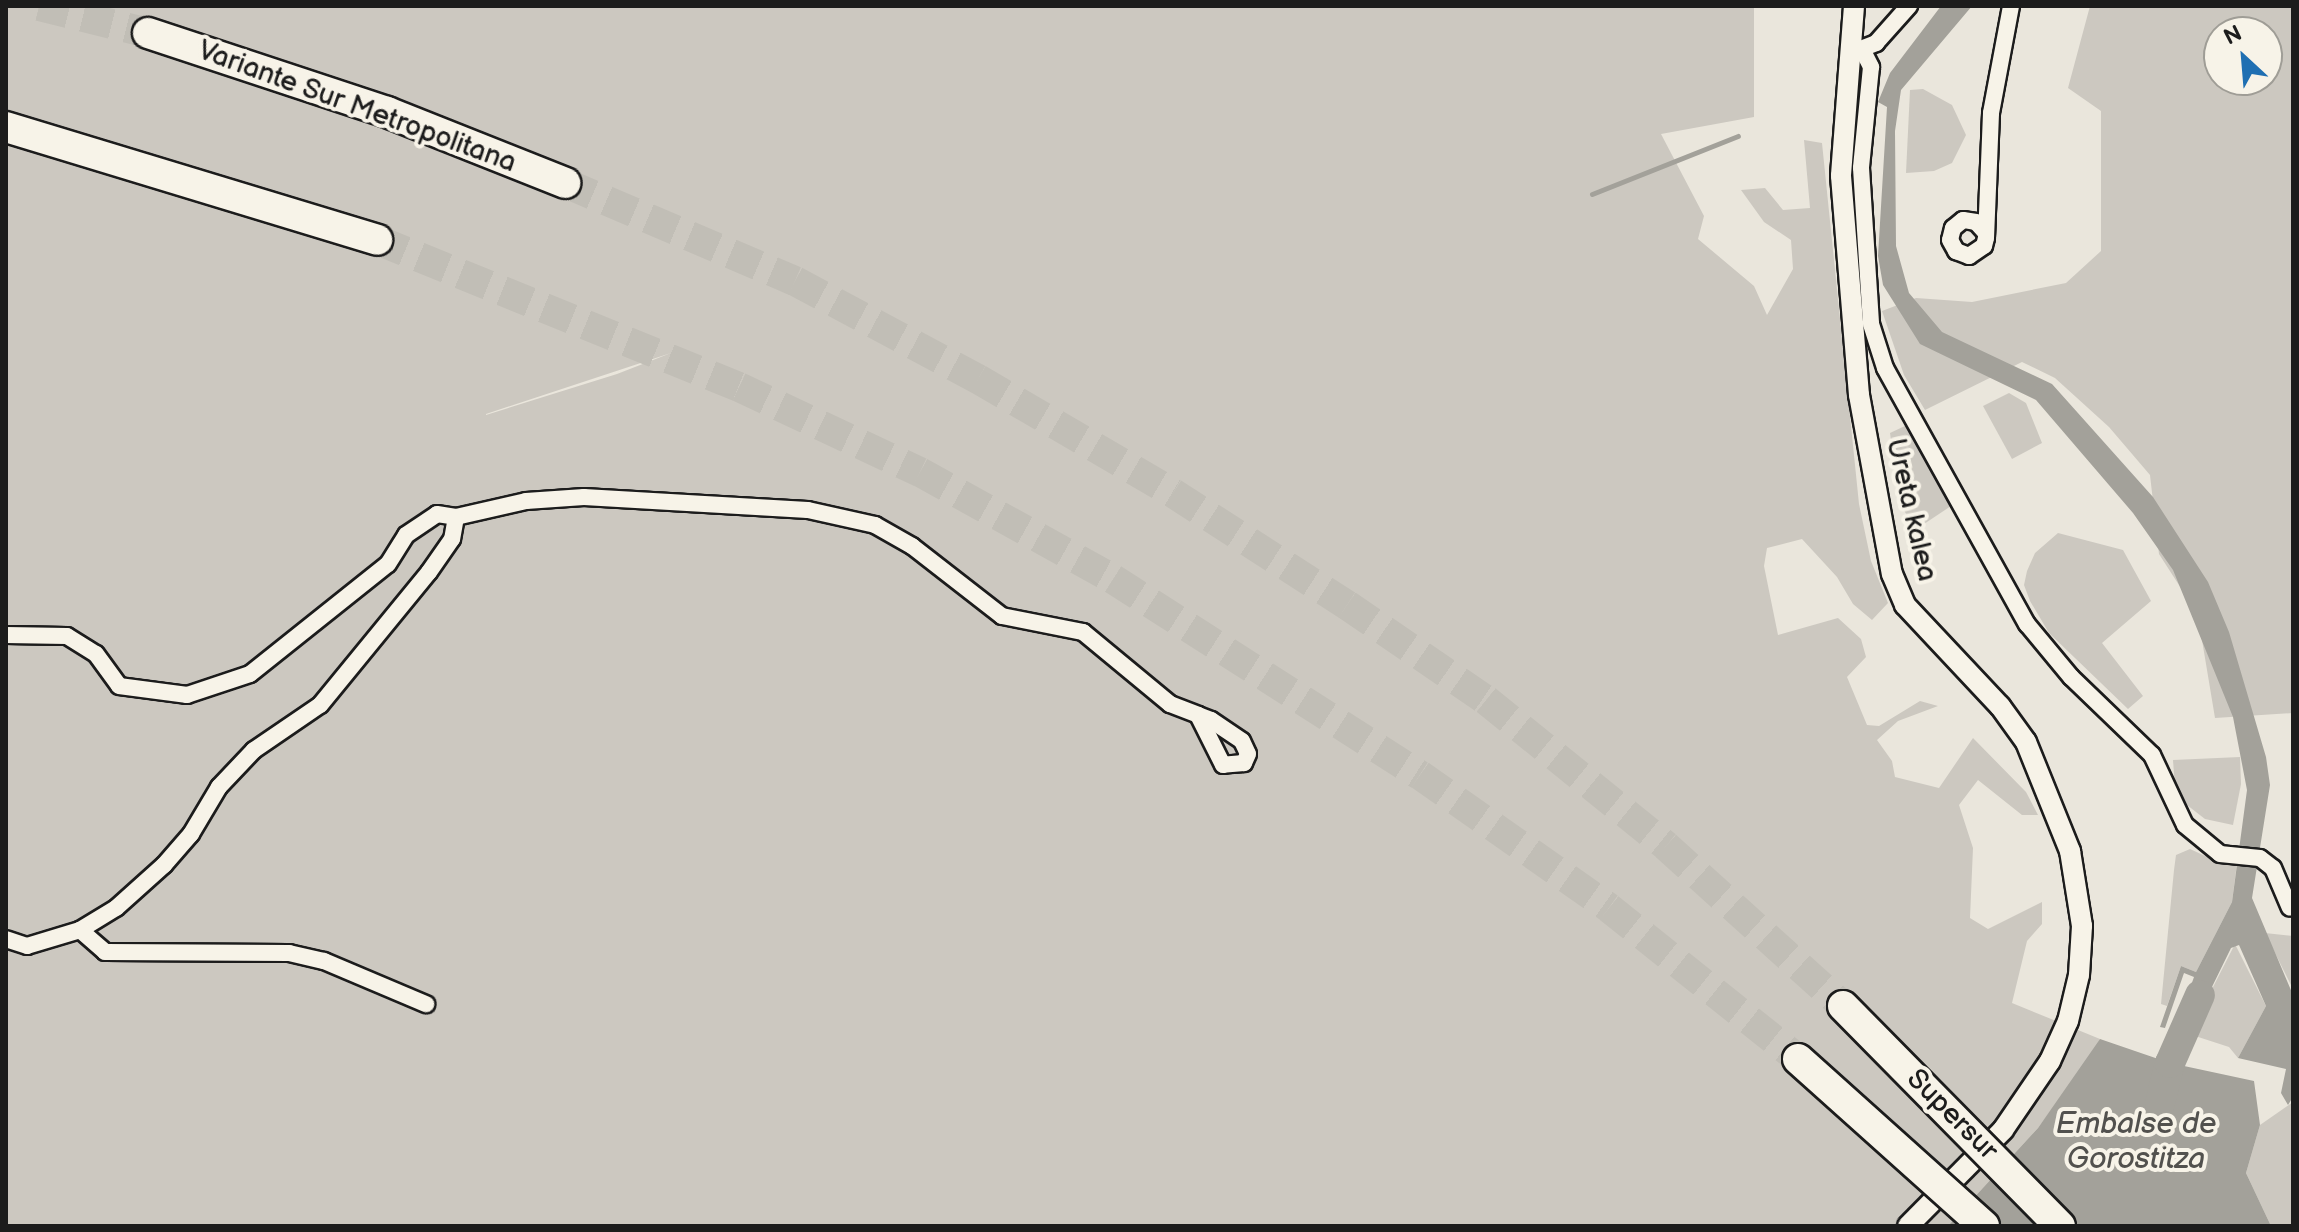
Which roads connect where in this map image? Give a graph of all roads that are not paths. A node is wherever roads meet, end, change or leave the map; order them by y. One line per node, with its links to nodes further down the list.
1 (1854, 6): 5 (street, Ureta kalea)
2 (1909, 6): 5 (street)
3 (2011, 6): 8 (street)
4 (148, 33): 7 (highway, Variante Sur Metropolitana)
5 (1857, 51): 13 (street, Ureta kalea); 19 (street, Ureta kalea)
6 (6, 127): 9 (highway)
7 (565, 183)
8 (1985, 232)
9 (377, 240)
10 (456, 517): 11 (street); 12 (street); 14 (street)
11 (6, 635)
12 (1198, 715)
13 (2290, 908)
14 (80, 930): 15 (street); 16 (street)
15 (6, 939)
16 (426, 1004)
17 (1843, 1006): 21 (highway, Supersur, bridge)
18 (1798, 1059): 20 (highway, Supersur, bridge)
19 (1908, 1226)
20 (1984, 1226)
21 (2060, 1226)

